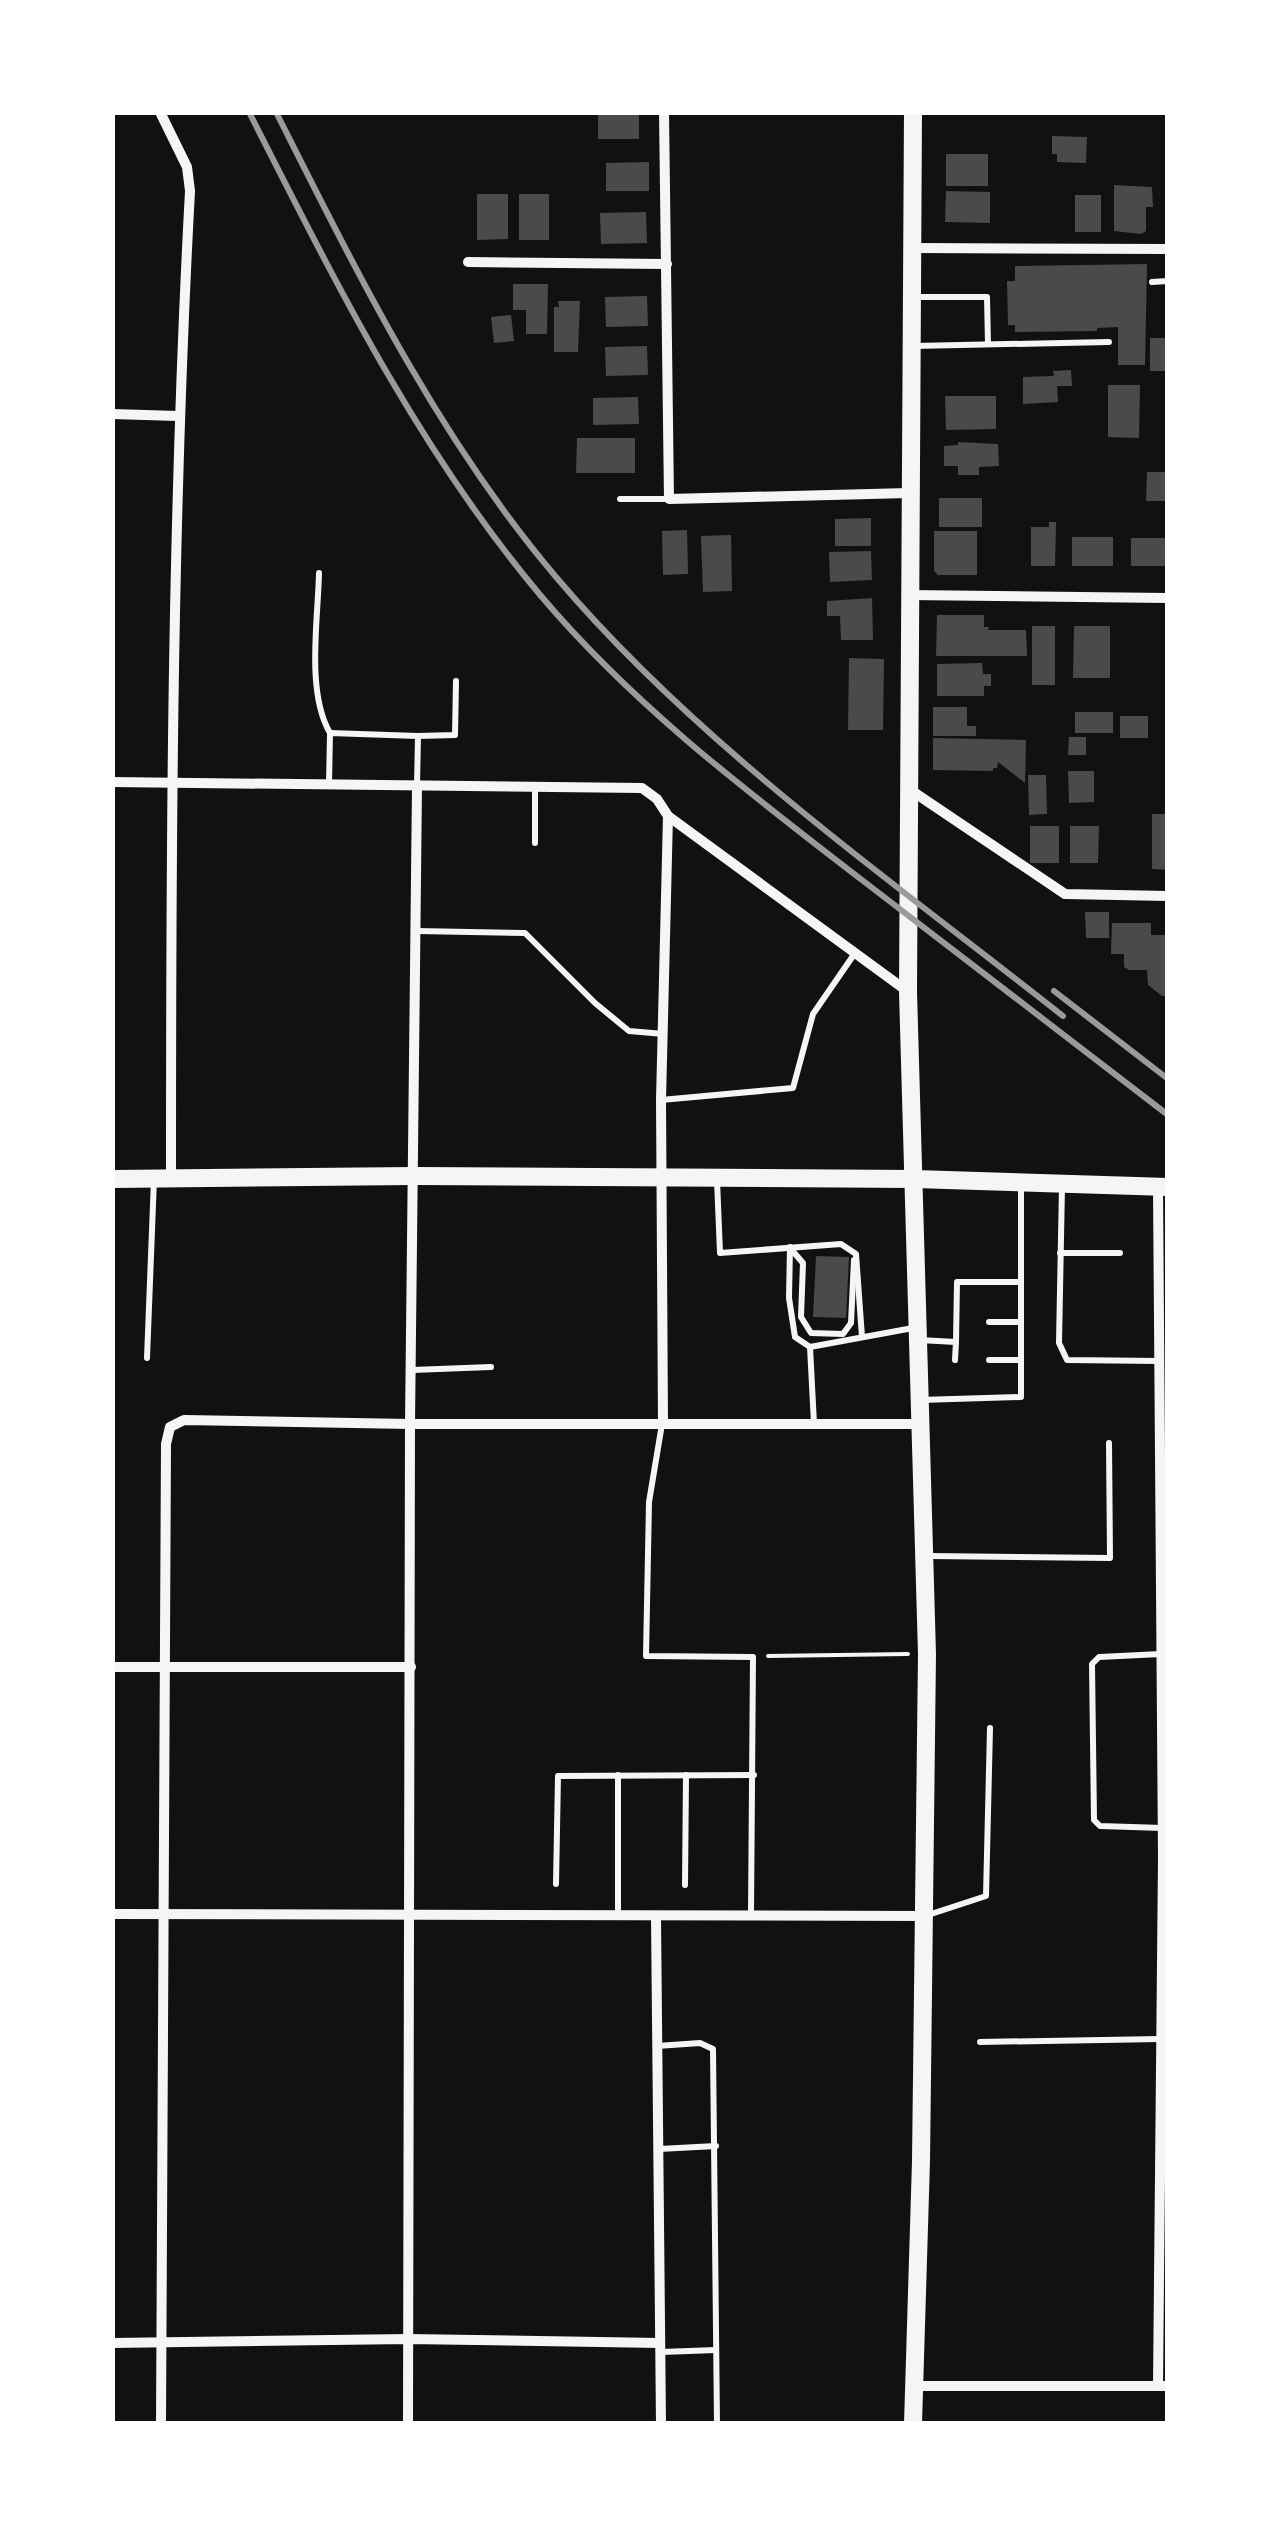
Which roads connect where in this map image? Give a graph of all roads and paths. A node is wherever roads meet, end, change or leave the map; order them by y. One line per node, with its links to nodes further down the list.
1 (160, 112): 15 (street)
2 (664, 112): 7 (street)
3 (912, 112): 4 (main road)
4 (914, 248): 5 (street); 10 (main road)
5 (1168, 249)
6 (468, 262): 7 (street)
7 (667, 264): 17 (street)
8 (1168, 281): 9 (lane)
9 (1152, 282)
10 (912, 297): 12 (lane); 13 (main road)
11 (1110, 342): 12 (lane)
12 (988, 344): 13 (lane)
13 (913, 346): 16 (main road)
14 (112, 414): 15 (street)
15 (178, 416): 26 (street)
16 (909, 493): 17 (street); 20 (main road)
17 (669, 498): 18 (lane)
18 (620, 499)
19 (319, 573): 23 (lane)
20 (909, 595): 21 (street); 30 (main road)
21 (1168, 598)
22 (456, 681): 24 (lane)
23 (330, 733): 24 (lane); 27 (lane)
24 (418, 736): 28 (lane)
25 (112, 782): 26 (street)
26 (172, 782): 27 (street); 40 (street)
27 (329, 786): 28 (street)
28 (417, 786): 29 (street); 34 (street)
29 (535, 787): 31 (street); 32 (lane)
30 (908, 788): 33 (street); 36 (main road)
31 (668, 816): 35 (street); 37 (street)
32 (535, 843)
33 (1168, 896)
34 (416, 931): 37 (lane); 39 (street)
35 (856, 952): 36 (street); 38 (lane)
36 (908, 992): 41 (main road)
37 (664, 1034): 38 (street)
38 (661, 1100): 43 (street)
39 (414, 1176): 40 (main road); 43 (main road); 65 (street)
40 (162, 1178): 42 (main road); 59 (lane)
41 (915, 1178): 44 (main road); 45 (main road); 55 (main road)
42 (112, 1179)
43 (662, 1179): 44 (main road); 67 (street)
44 (717, 1179): 48 (lane)
45 (1022, 1182): 46 (main road); 52 (lane)
46 (1062, 1183): 47 (main road); 49 (lane)
47 (1163, 1186): 63 (street)
48 (790, 1247): 51 (lane); 51 (lane); 58 (lane)
49 (1060, 1252): 50 (lane); 63 (lane)
50 (1120, 1253)
51 (856, 1254): 56 (lane)
52 (1021, 1282): 54 (lane); 57 (lane)
53 (989, 1322): 54 (lane)
54 (1021, 1322): 62 (lane)
55 (918, 1334): 56 (lane); 57 (lane); 66 (main road)
56 (862, 1338): 58 (lane)
57 (956, 1342): 60 (lane)
58 (810, 1347): 69 (lane)
59 (147, 1358)
60 (955, 1360)
61 (989, 1360): 62 (lane)
62 (1021, 1360): 66 (lane)
63 (1160, 1361): 74 (street)
64 (492, 1367): 65 (lane)
65 (412, 1370): 68 (street)
66 (919, 1400): 70 (main road)
67 (662, 1422): 68 (street); 69 (street); 75 (lane)
68 (410, 1424): 77 (street); 78 (street)
69 (814, 1424): 70 (street)
70 (919, 1424): 72 (main road)
71 (1109, 1443): 72 (lane)
72 (923, 1556): 73 (main road)
73 (927, 1654): 75 (path); 91 (main road)
74 (1162, 1654): 83 (street); 83 (lane)
75 (753, 1656): 81 (lane)
76 (112, 1667): 77 (street)
77 (164, 1667): 78 (street); 88 (street)
78 (411, 1668): 89 (street)
79 (990, 1728): 91 (lane)
80 (686, 1775): 81 (lane); 82 (lane); 86 (lane)
81 (754, 1775): 90 (lane)
82 (618, 1776): 85 (lane); 92 (lane)
83 (1163, 1828): 84 (street)
84 (1165, 1858): 94 (street)
85 (556, 1884)
86 (684, 1885)
87 (112, 1914): 88 (street)
88 (162, 1914): 89 (street); 101 (street)
89 (410, 1914): 92 (street); 99 (street)
90 (751, 1914): 91 (street); 93 (street)
91 (924, 1916): 104 (main road)
92 (618, 1917): 93 (street)
93 (656, 1918): 96 (street)
94 (1162, 2038): 95 (lane); 105 (street)
95 (980, 2042)
96 (657, 2046): 97 (lane); 98 (street)
97 (716, 2146): 98 (lane); 103 (lane)
98 (658, 2149): 102 (street)
99 (408, 2340): 101 (street); 102 (street); 107 (street)
100 (112, 2343): 101 (street)
101 (161, 2344): 106 (street)
102 (660, 2347): 103 (lane); 108 (street)
103 (716, 2350): 109 (lane)
104 (914, 2386): 105 (street); 110 (main road)
105 (1163, 2386)
106 (162, 2424)
107 (408, 2424)
108 (661, 2424)
109 (717, 2424)
110 (912, 2424)

